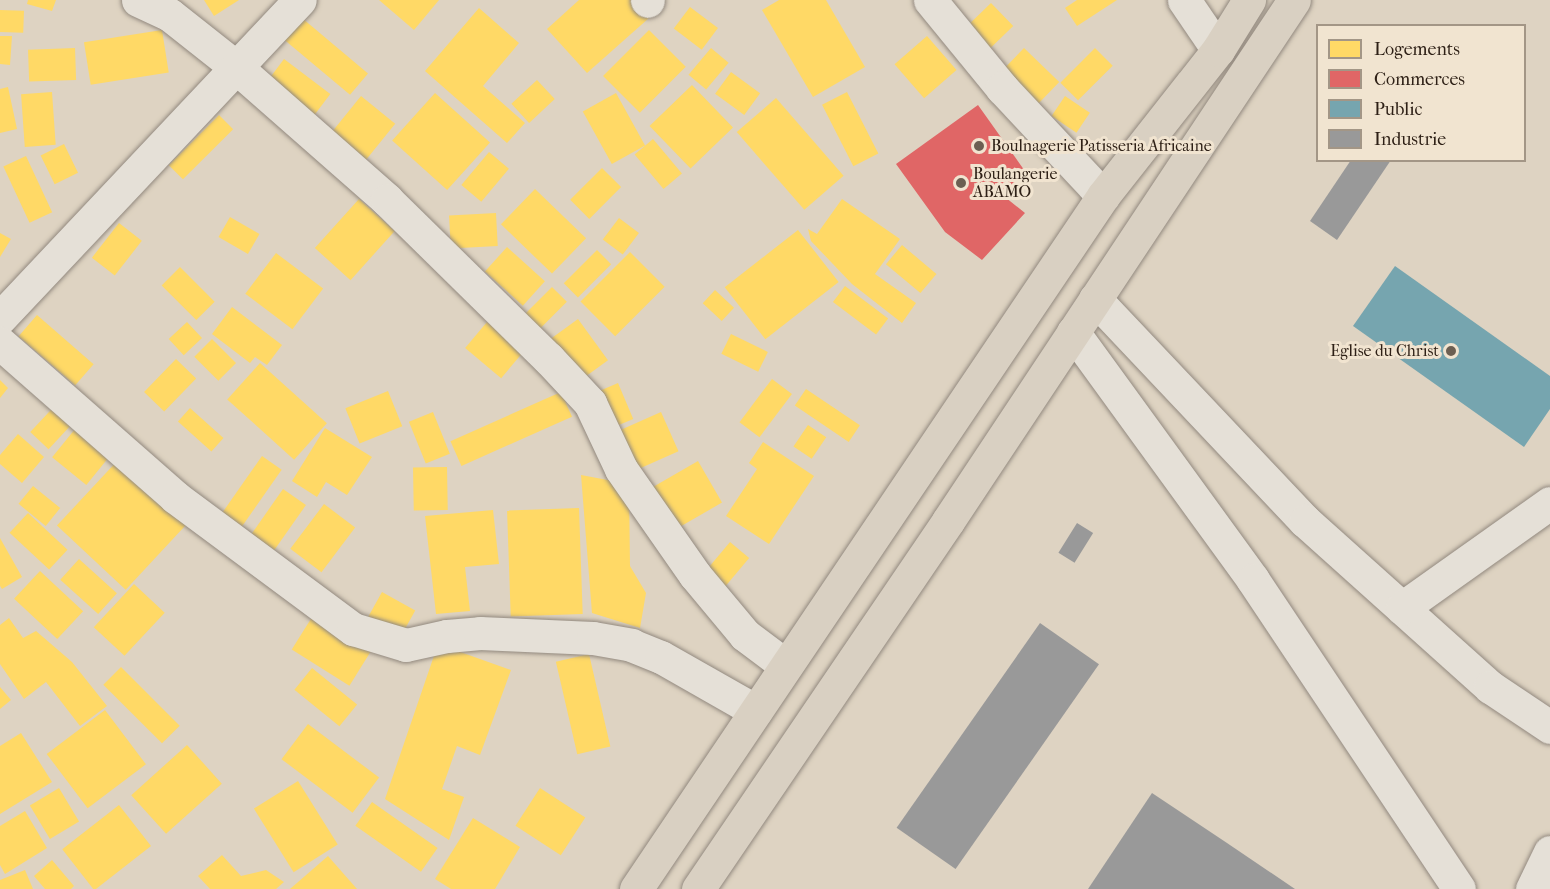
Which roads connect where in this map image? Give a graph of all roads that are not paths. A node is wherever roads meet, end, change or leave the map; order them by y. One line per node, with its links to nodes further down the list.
1 (138, 0): 8 (street)
2 (300, 0): 8 (street)
3 (930, 0): 9 (street)
4 (1184, 0): 7 (street)
5 (1249, 0): 7 (main road)
6 (1294, 0): 10 (main road)
7 (1218, 50): 9 (main road)
8 (237, 68): 11 (street); 16 (street)
9 (1103, 196): 16 (main road)
10 (1095, 298): 12 (main road); 15 (street)
11 (0, 318)
12 (1073, 332): 21 (main road); 22 (street)
13 (0, 343): 17 (street)
14 (1550, 503): 15 (street)
15 (1402, 608): 18 (street)
16 (785, 665): 17 (main road)
17 (756, 711): 20 (main road)
18 (1550, 727)
19 (1550, 852): 23 (street)
20 (636, 889)
21 (698, 889)
22 (1459, 889)
23 (1532, 889)

